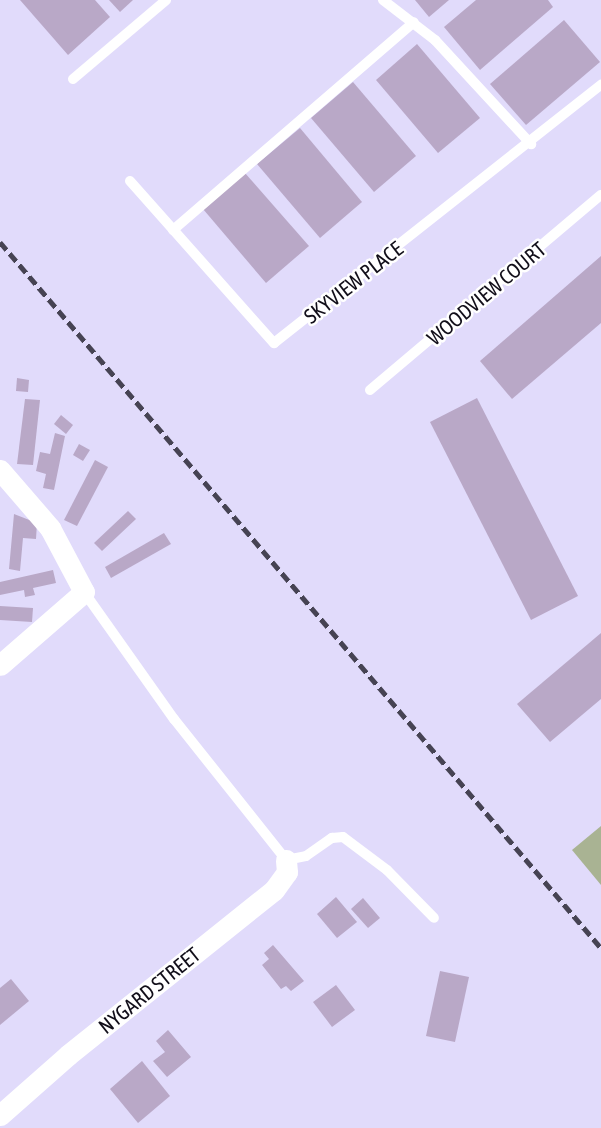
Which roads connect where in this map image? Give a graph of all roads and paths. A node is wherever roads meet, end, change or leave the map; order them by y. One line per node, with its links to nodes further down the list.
1 (166, 0): 4 (lane)
2 (383, 0): 3 (lane)
3 (414, 22): 6 (lane); 9 (lane)
4 (73, 79)
5 (601, 85): 6 (lane, SKYVIEW PLACE)
6 (531, 144): 9 (lane, SKYVIEW PLACE)
7 (130, 181): 9 (lane, SKYVIEW PLACE)
8 (601, 195): 10 (lane, WOODVIEW COURT)
9 (173, 230)
10 (370, 390)
11 (2, 476): 12 (street)
12 (84, 592): 13 (street); 14 (lane)
13 (0, 665)
14 (286, 860): 15 (lane); 16 (street, NYGARD STREET)
15 (434, 918)
16 (0, 1115)
17 (0, 1123): 18 (street)
18 (5, 1128)

